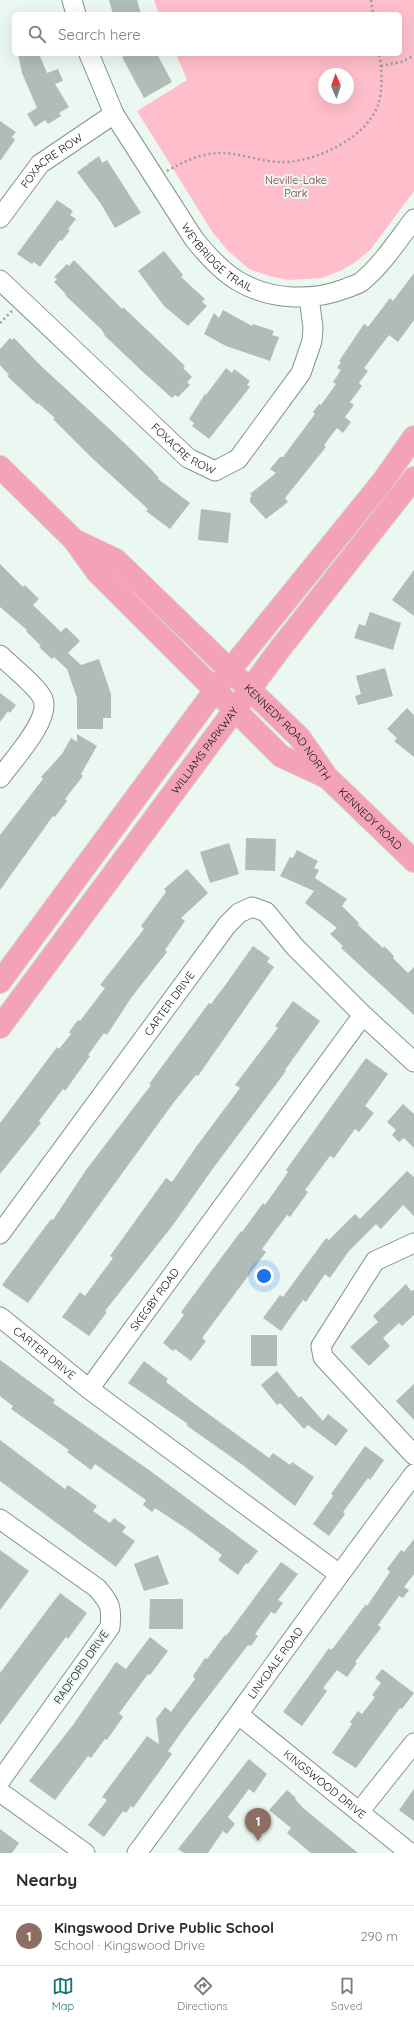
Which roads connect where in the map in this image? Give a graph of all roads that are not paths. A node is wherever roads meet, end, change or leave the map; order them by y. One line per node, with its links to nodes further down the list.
1 (72, 0): 2 (street)
2 (75, 12)
3 (90, 56): 4 (street, WEYBRIDGE TRAIL)
4 (114, 114): 5 (street, FOXACRE ROW); 8 (street, WEYBRIDGE TRAIL)
5 (0, 218)
6 (414, 219): 8 (street, WEYBRIDGE TRAIL)
7 (0, 280): 8 (street, FOXACRE ROW)
8 (310, 297)
9 (414, 437): 14 (main road)
10 (0, 467): 12 (main road, KENNEDY ROAD NORTH)
11 (414, 478): 16 (main road, WILLIAMS PARKWAY)
12 (74, 540): 14 (main road, KENNEDY ROAD NORTH); 15 (main road, KENNEDY ROAD NORTH)
13 (0, 655): 19 (street)
14 (230, 670): 15 (main road); 16 (main road, KENNEDY ROAD NORTH)
15 (216, 690): 17 (main road, KENNEDY ROAD NORTH); 21 (main road)
16 (250, 690): 17 (main road, WILLIAMS PARKWAY); 18 (main road, KENNEDY ROAD NORTH)
17 (235, 710): 18 (main road, KENNEDY ROAD NORTH); 23 (main road, WILLIAMS PARKWAY)
18 (327, 777): 20 (main road, KENNEDY ROAD)
19 (0, 778)
20 (414, 861)
21 (0, 982)
22 (363, 1015): 24 (street); 25 (street, CARTER DRIVE); 28 (street, SKEGBY ROAD)
23 (0, 1027)
24 (414, 1062)
25 (0, 1234)
26 (414, 1243): 29 (street)
27 (0, 1317): 28 (street, CARTER DRIVE)
28 (89, 1389): 32 (street)
29 (414, 1455)
30 (414, 1474): 32 (street, LINKDALE ROAD)
31 (0, 1519): 35 (street, RADFORD DRIVE)
32 (339, 1574): 33 (street, LINKDALE ROAD)
33 (239, 1716): 37 (street, KINGSWOOD DRIVE); 39 (street, LINKDALE ROAD)
34 (414, 1743): 37 (street)
35 (0, 1780)
36 (0, 1792): 38 (street)
37 (359, 1812): 40 (street, KINGSWOOD DRIVE)
38 (85, 1853)
39 (137, 1853)
40 (410, 1853)

